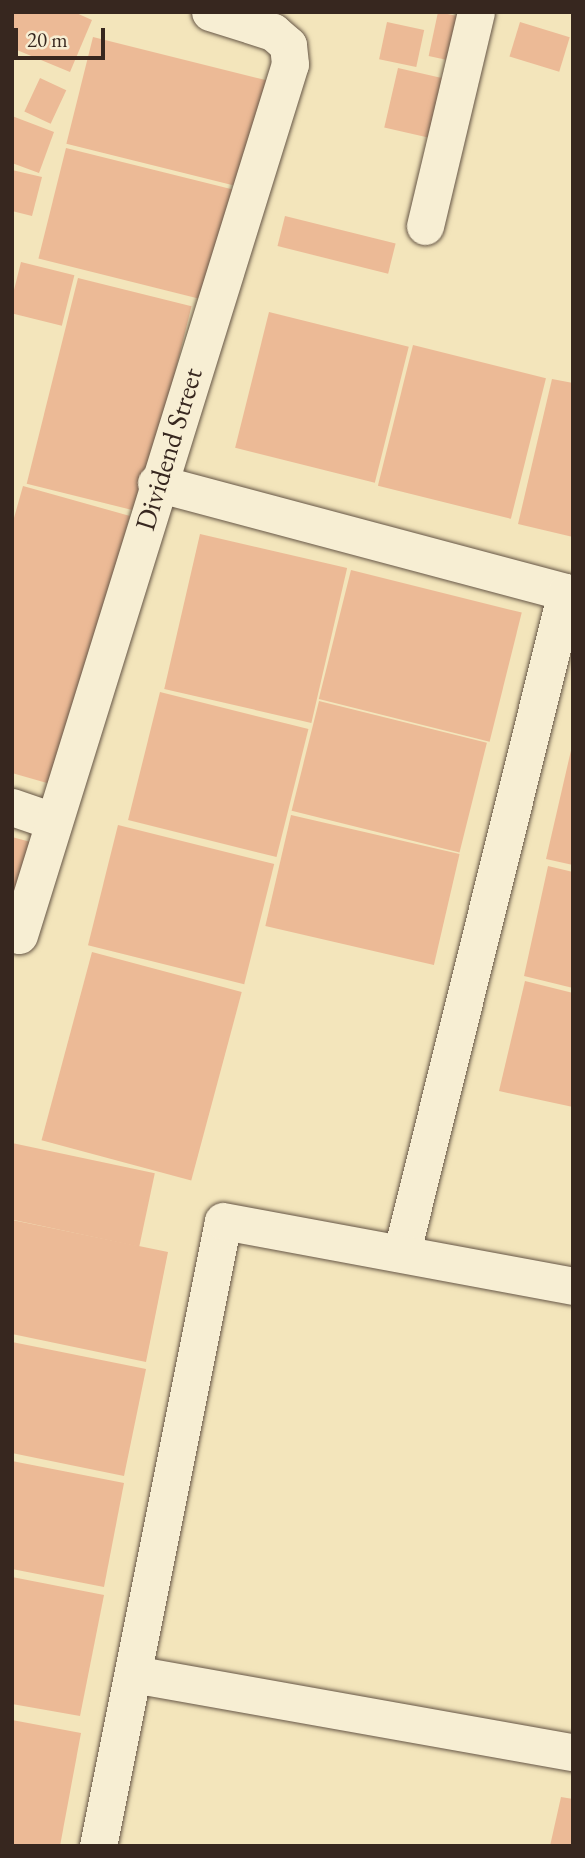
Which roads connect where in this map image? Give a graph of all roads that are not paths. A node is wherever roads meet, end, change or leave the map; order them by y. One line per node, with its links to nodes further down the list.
1 (210, 12): 4 (street, Dividend Street)
2 (476, 12): 3 (street)
3 (425, 226)
4 (156, 483): 5 (street); 7 (street, Dividend Street)
5 (569, 593): 9 (street)
6 (12, 807): 7 (street)
7 (53, 821): 8 (street, Dividend Street)
8 (19, 935)
9 (402, 1251): 10 (street); 11 (street)
10 (573, 1286)
11 (133, 1674): 12 (street); 13 (street)
12 (573, 1752)
13 (98, 1846)

